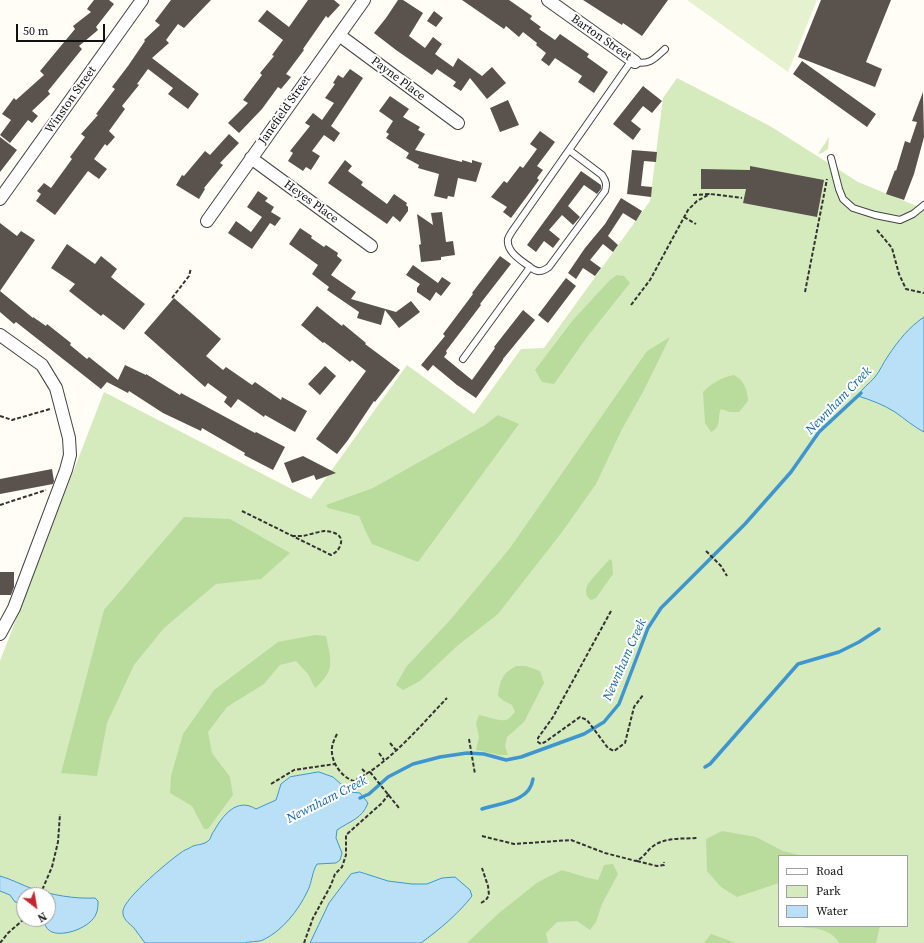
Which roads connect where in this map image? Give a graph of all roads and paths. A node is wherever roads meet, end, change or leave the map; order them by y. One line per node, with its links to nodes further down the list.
1 (142, 0): 15 (street, Winston Street)
2 (364, 0): 4 (street, Janefield Street)
3 (548, 0): 6 (street, Barton Street)
4 (339, 35): 7 (street, Payne Place); 9 (street, Janefield Street)
5 (665, 49): 6 (lane)
6 (634, 61): 8 (lane)
7 (458, 123)
8 (569, 150): 22 (lane); 22 (lane)
9 (251, 158): 18 (street, Janefield Street); 21 (street, Heyes Place)
10 (831, 158): 11 (lane)
11 (834, 175): 16 (lane); 24 (path)
12 (710, 194): 13 (path); 14 (path); 17 (path)
13 (693, 195)
14 (742, 198)
15 (0, 199)
16 (924, 205)
17 (684, 217): 19 (path); 27 (path)
18 (207, 221)
19 (696, 224)
20 (877, 230): 25 (path)
21 (371, 246)
22 (530, 267): 29 (lane)
23 (191, 268): 26 (path)
24 (805, 292)
25 (924, 293)
26 (172, 298)
27 (631, 306)
28 (0, 334): 30 (street)
29 (462, 359)
30 (61, 406): 31 (path); 32 (street)
31 (0, 416)
32 (59, 488): 33 (path); 39 (street)
33 (0, 506)
34 (242, 511): 35 (path)
35 (293, 536): 35 (path)
36 (706, 551): 37 (path)
37 (728, 576)
38 (611, 611): 40 (path)
39 (0, 634)
40 (642, 695)
41 (447, 698): 45 (path)
42 (337, 734): 48 (path)
43 (468, 739): 52 (path)
44 (390, 743): 45 (path)
45 (396, 750): 47 (path)
46 (379, 753): 47 (path)
47 (384, 760): 50 (path)
48 (335, 764): 51 (path); 53 (path)
49 (362, 769): 51 (path)
50 (370, 772): 51 (path); 54 (path)
51 (367, 774)
52 (475, 774)
53 (271, 784)
54 (388, 794): 55 (path); 66 (path)
55 (398, 808)
56 (60, 814): 62 (path)
57 (482, 836): 59 (path)
58 (697, 838): 59 (path)
59 (636, 861): 60 (path)
60 (664, 862)
61 (482, 868): 63 (path)
62 (44, 887)
63 (481, 903)
64 (16, 926): 65 (path)
65 (0, 943)
66 (304, 943)

